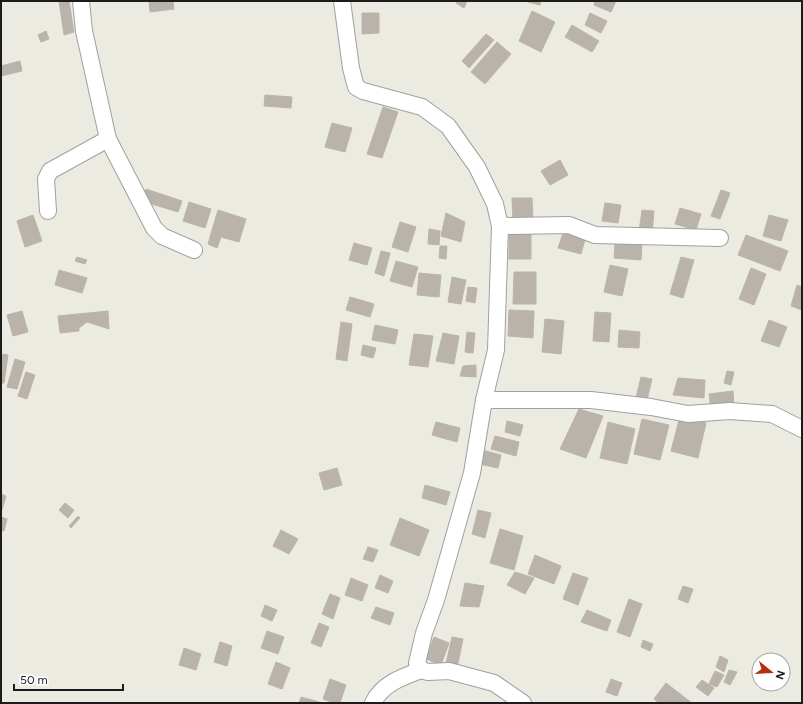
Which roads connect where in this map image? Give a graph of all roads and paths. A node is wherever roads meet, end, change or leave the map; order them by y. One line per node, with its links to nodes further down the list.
1 (81, 1): 3 (street)
2 (342, 1): 5 (street)
3 (108, 138): 4 (street); 7 (street)
4 (48, 211)
5 (500, 226): 6 (street); 8 (street)
6 (720, 238)
7 (194, 250)
8 (484, 400): 9 (street); 10 (street)
9 (802, 429)
10 (421, 670): 11 (street); 12 (street)
11 (374, 703)
12 (523, 703)

